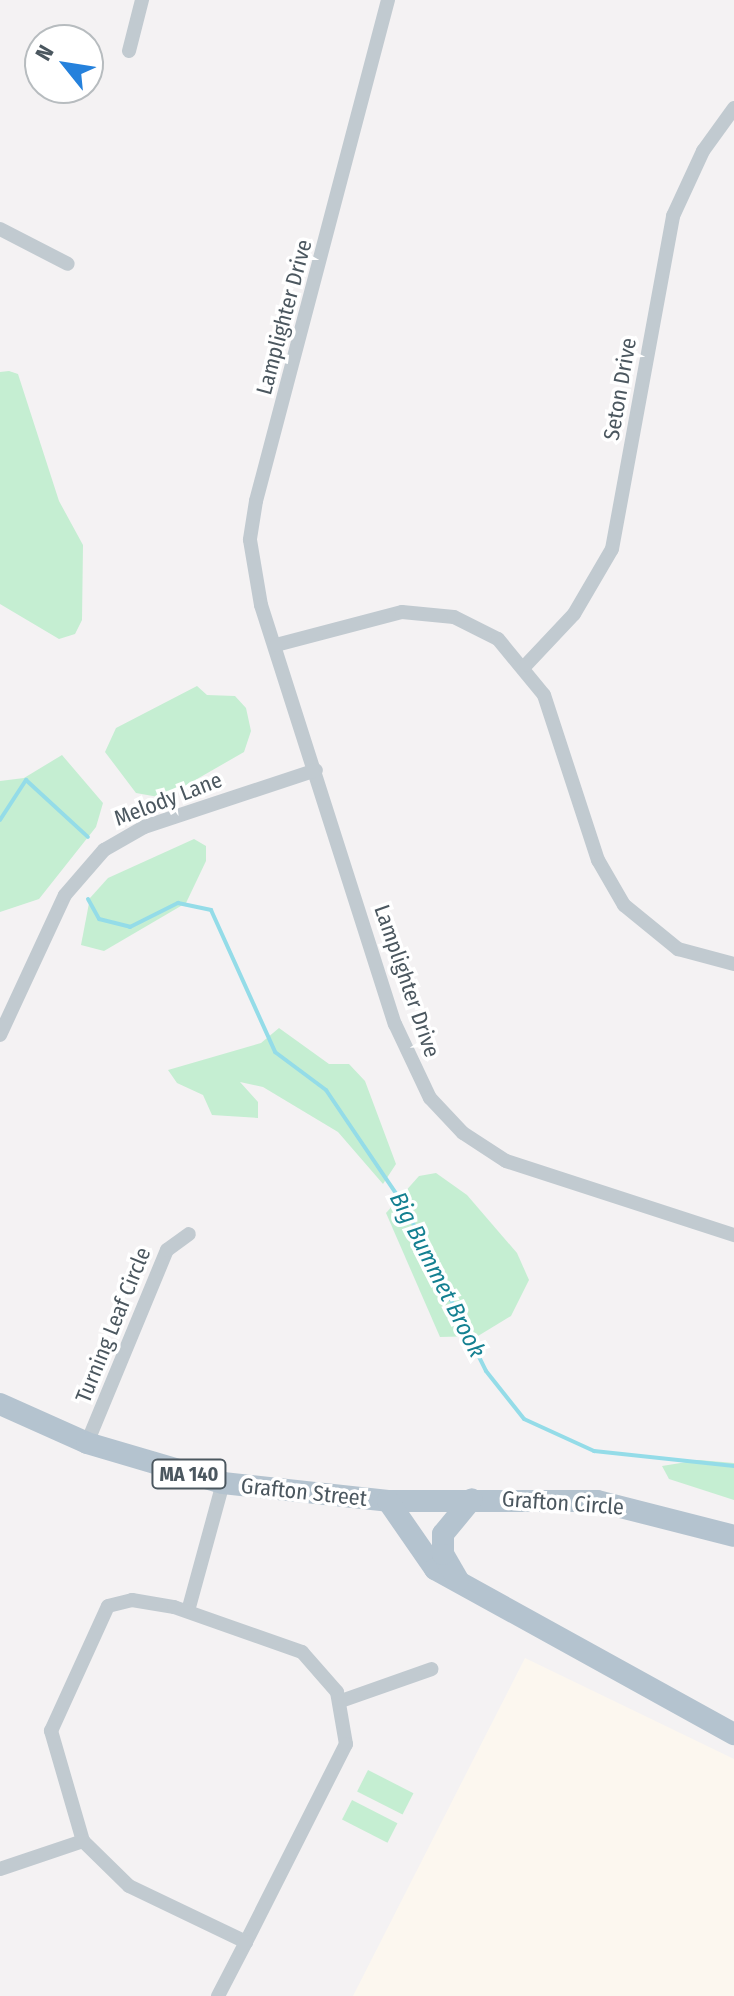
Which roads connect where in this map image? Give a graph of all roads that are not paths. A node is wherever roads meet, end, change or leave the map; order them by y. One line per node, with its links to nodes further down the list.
1 (142, 0): 3 (street)
2 (388, 0): 7 (street, Lamplighter Drive)
3 (129, 51)
4 (734, 108): 8 (street, Seton Drive)
5 (0, 229): 6 (street)
6 (68, 264)
7 (276, 645): 8 (street); 9 (street, Lamplighter Drive)
8 (526, 665): 10 (street)
9 (316, 770): 11 (street, Melody Lane); 13 (street, Lamplighter Drive)
10 (734, 964)
11 (0, 1035)
12 (189, 1234): 15 (street, Turning Leaf Circle)
13 (734, 1235)
14 (0, 1404): 15 (main road, Grafton Street / MA 140)
15 (87, 1443): 16 (main road, Grafton Street / MA 140)
16 (223, 1483): 18 (main road, Grafton Street / MA 140); 21 (street)
17 (472, 1499): 18 (main road, Grafton Circle / MA 140); 19 (main road, Grafton Circle / MA 140); 20 (main road)
18 (388, 1501): 20 (main road, Grafton Street)
19 (734, 1536)
20 (461, 1584): 24 (main road, Grafton Street)
21 (188, 1611): 23 (street); 25 (street)
22 (432, 1669): 23 (street)
23 (341, 1701): 27 (street)
24 (734, 1734)
25 (83, 1841): 26 (street); 27 (street)
26 (0, 1869)
27 (246, 1942): 28 (street)
28 (218, 1996)

